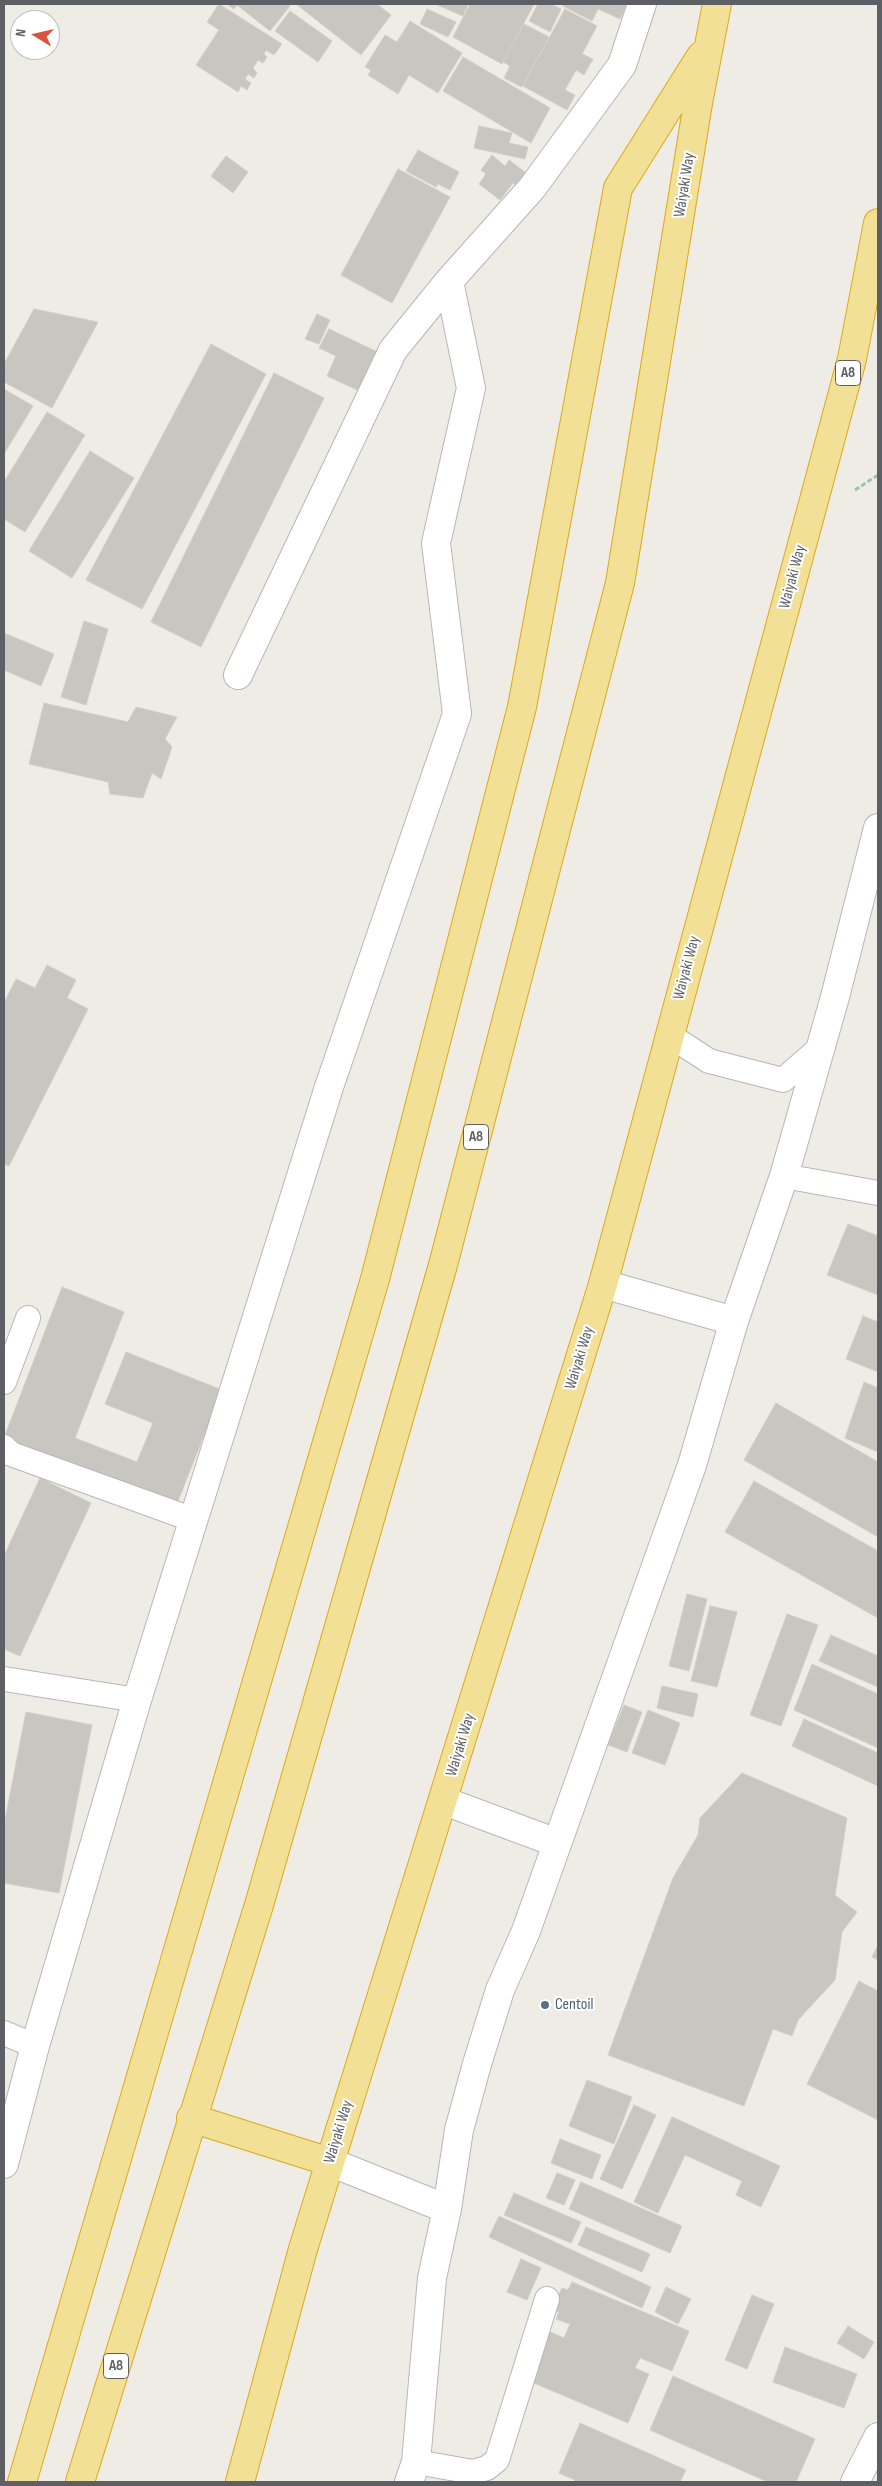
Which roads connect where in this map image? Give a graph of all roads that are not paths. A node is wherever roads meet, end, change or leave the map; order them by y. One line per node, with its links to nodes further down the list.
1 (642, 4): 5 (street)
2 (717, 4): 3 (highway, Waiyaki Way / A8)
3 (710, 41): 24 (highway, Waiyaki Way / A8); 31 (highway)
4 (878, 223): 8 (highway, Waiyaki Way / A8)
5 (449, 281): 6 (street); 17 (street)
6 (238, 675)
7 (878, 828): 9 (street)
8 (669, 1035): 9 (lane); 12 (highway, Waiyaki Way / A8)
9 (821, 1047): 10 (street)
10 (784, 1176): 11 (lane); 14 (street)
11 (878, 1193)
12 (603, 1284): 14 (street); 20 (highway, Waiyaki Way / A8)
13 (28, 1318): 15 (lane)
14 (734, 1321): 21 (street)
15 (4, 1382)
16 (4, 1448): 17 (lane)
17 (194, 1520): 19 (street)
18 (4, 1679): 19 (lane)
19 (137, 1700): 23 (street)
20 (444, 1801): 21 (street); 25 (highway, Waiyaki Way / A8)
21 (557, 1843): 27 (street)
22 (4, 2033): 23 (lane)
23 (36, 2046): 26 (street)
24 (191, 2118): 25 (highway); 32 (highway, Waiyaki Way / A8)
25 (330, 2162): 27 (street); 33 (highway, Waiyaki Way / A8)
26 (4, 2164)
27 (447, 2209): 30 (street)
28 (546, 2299): 30 (lane)
29 (878, 2437): 34 (street)
30 (412, 2472)
31 (22, 2482)
32 (80, 2482)
33 (240, 2482)
34 (855, 2482)

